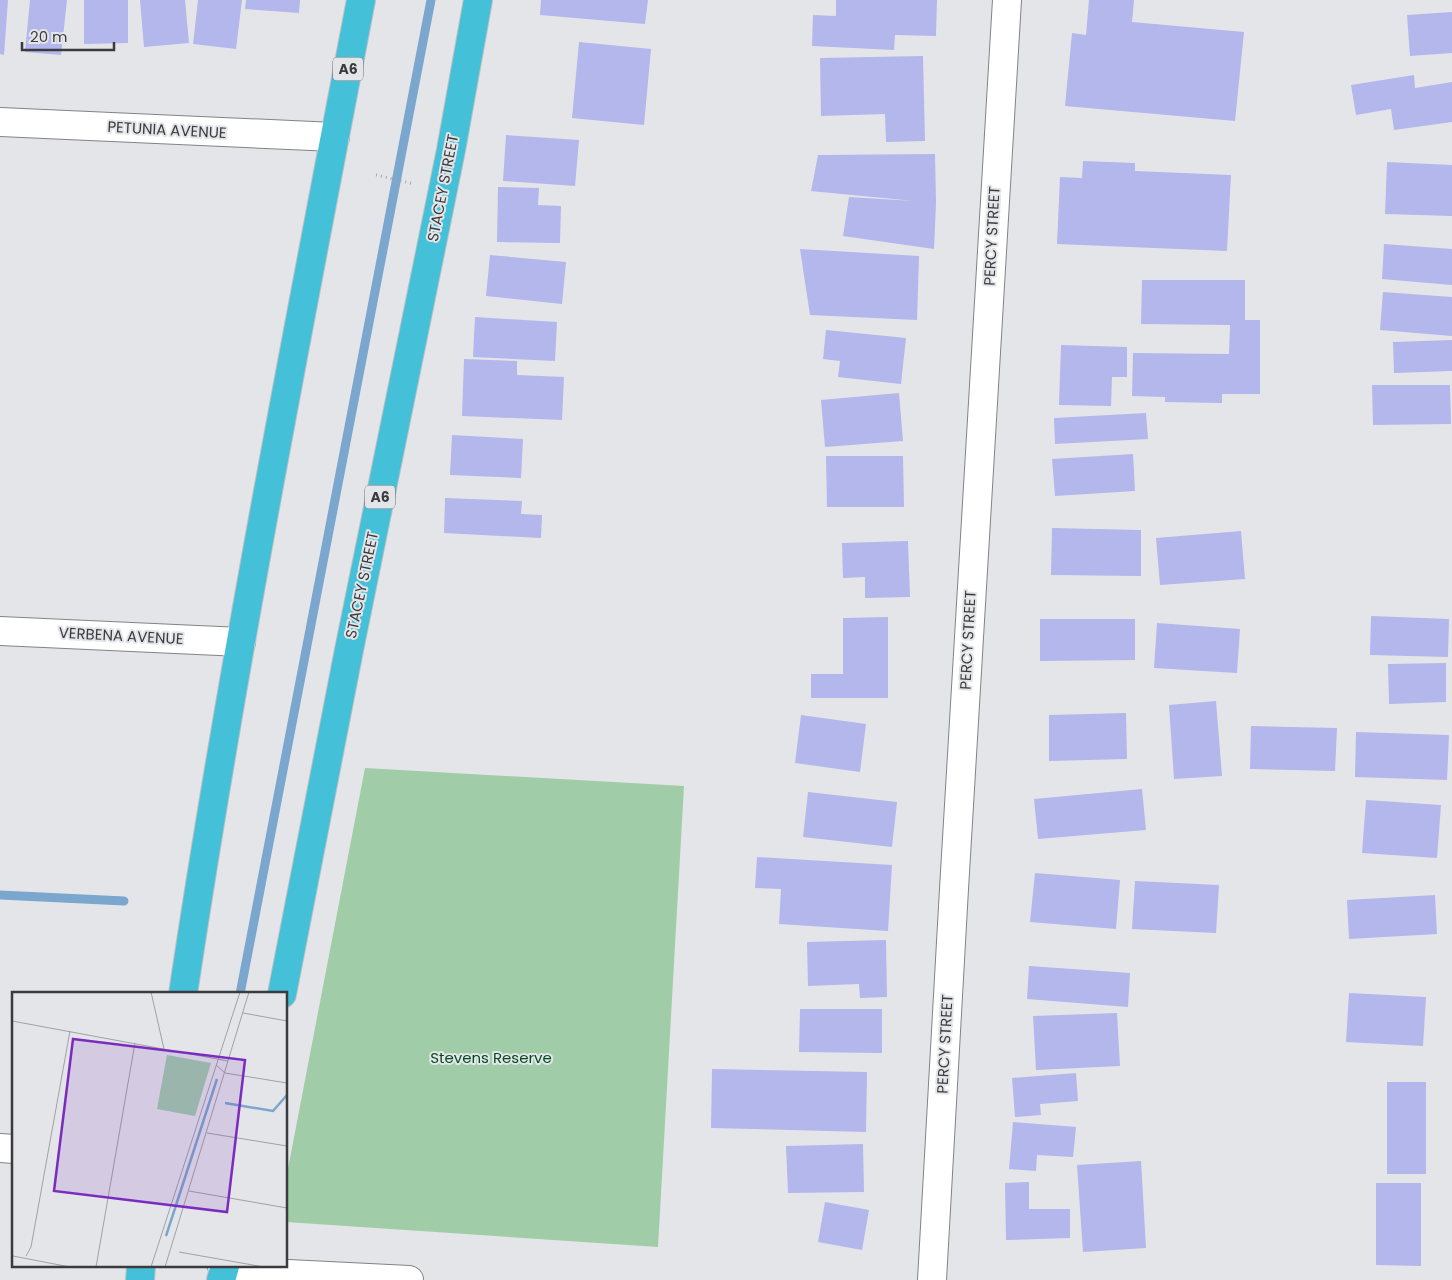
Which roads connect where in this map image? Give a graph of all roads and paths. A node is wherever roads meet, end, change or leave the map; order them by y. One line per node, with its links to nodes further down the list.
1 (361, 0): 5 (highway, A6)
2 (478, 0): 11 (highway, STACEY STREET / A6)
3 (1007, 0): 14 (street, PERCY STREET)
4 (0, 122): 5 (street, PETUNIA AVENUE)
5 (335, 137): 9 (highway, A6)
6 (376, 175): 7 (path)
7 (420, 185)
8 (0, 631): 9 (street, VERBENA AVENUE)
9 (241, 642): 10 (highway, A6)
10 (184, 992)
11 (282, 992)
12 (237, 1268): 13 (street)
13 (409, 1280)
14 (932, 1280)

